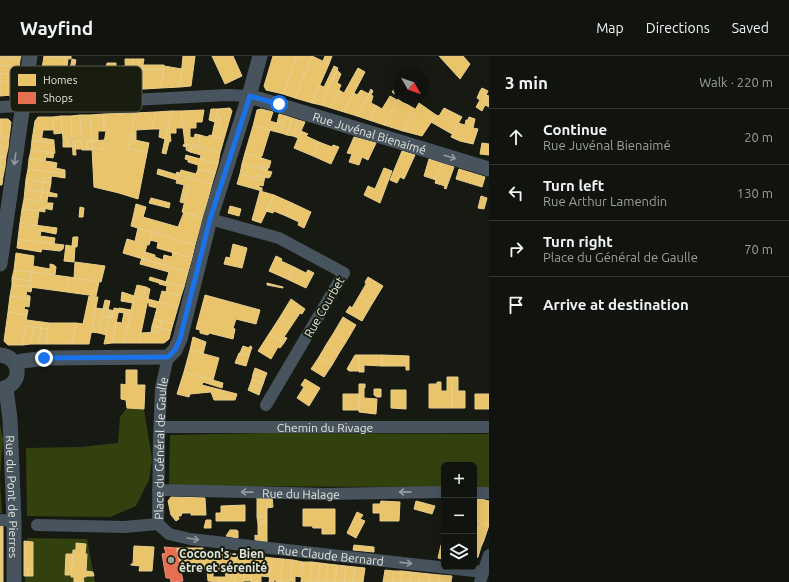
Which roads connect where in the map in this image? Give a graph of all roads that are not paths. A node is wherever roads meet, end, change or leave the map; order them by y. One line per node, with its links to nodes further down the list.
1 (30, 56): 3 (street)
2 (260, 56): 4 (street)
3 (28, 66)
4 (250, 96): 5 (street); 9 (street, Rue Juvénal Bienaimé, one-way to 9); 10 (street)
5 (142, 100)
6 (0, 107): 7 (street)
7 (10, 107)
8 (21, 112): 11 (street, one-way to 11)
9 (489, 169)
10 (210, 219): 13 (street); 16 (street, Rue Courbet)
11 (0, 264)
12 (0, 355): 14 (street)
13 (168, 357): 14 (street); 18 (street, Place du Général de Gaulle)
14 (16, 364): 15 (street)
15 (3, 388): 23 (street, Rue du Pont de Pierres)
16 (266, 405)
17 (489, 427): 18 (street, Chemin du Rivage)
18 (159, 432): 19 (street, Place du Général de Gaulle)
19 (158, 486): 20 (street, Rue du Halage, one-way to 19); 24 (street, Place du Général de Gaulle)
20 (441, 492)
21 (477, 493): 22 (street)
22 (489, 493)
23 (7, 520): 28 (street, Rue du Pont de Pierres)
24 (158, 524): 25 (street, Place du Général de Gaulle); 27 (street, Rue Claude Bernard, one-way to 27)
25 (37, 525)
26 (489, 555): 27 (street)
27 (482, 577)
28 (14, 582)

